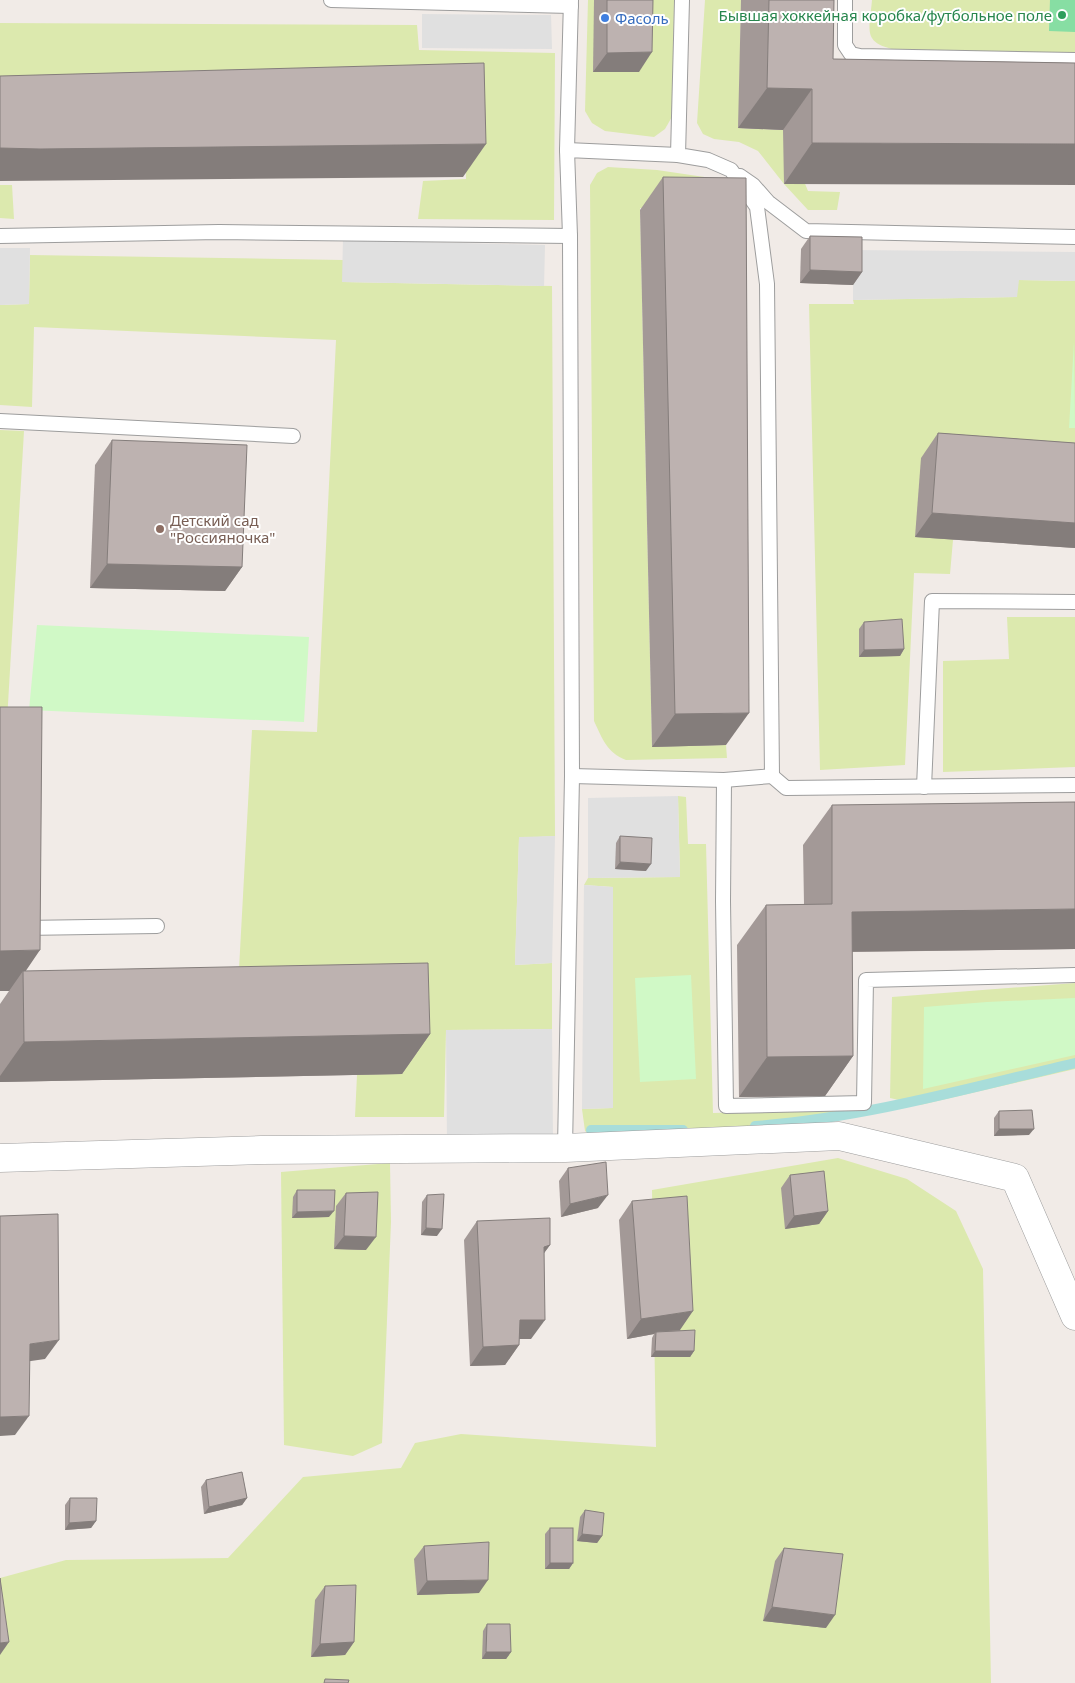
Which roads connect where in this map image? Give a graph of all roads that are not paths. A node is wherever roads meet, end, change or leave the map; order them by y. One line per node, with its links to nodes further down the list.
1 (331, 0): 4 (lane)
2 (682, 0): 7 (lane)
3 (845, 0): 5 (lane)
4 (571, 3): 6 (lane)
5 (1075, 60)
6 (567, 150): 7 (lane); 10 (lane)
7 (678, 155): 8 (lane)
8 (731, 170): 11 (lane); 16 (lane)
9 (0, 236): 10 (lane)
10 (570, 236): 15 (lane)
11 (1075, 237)
12 (0, 421): 13 (lane)
13 (293, 436)
14 (1075, 602): 19 (lane)
15 (572, 776): 17 (lane); 23 (lane)
16 (772, 776): 17 (lane); 19 (lane)
17 (724, 780): 22 (lane)
18 (1075, 785): 19 (lane)
19 (924, 787)
20 (18, 919): 21 (lane)
21 (157, 926)
22 (1075, 975)
23 (565, 1148): 24 (street); 25 (street)
24 (0, 1158)
25 (1075, 1316)

